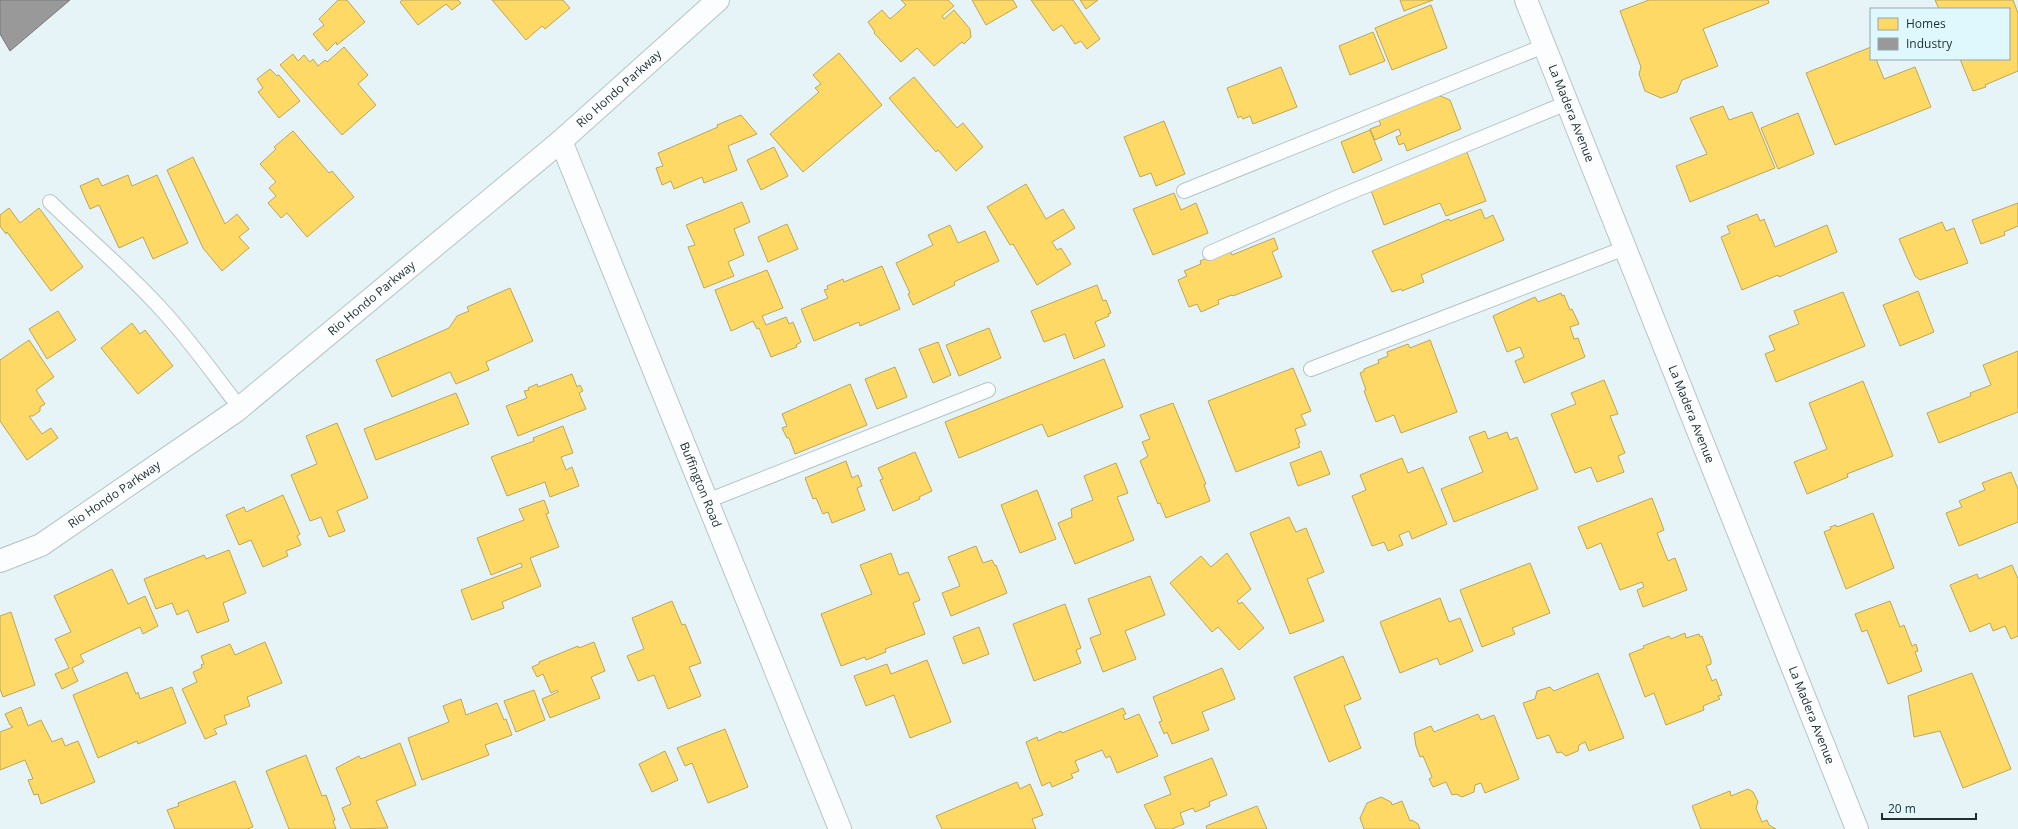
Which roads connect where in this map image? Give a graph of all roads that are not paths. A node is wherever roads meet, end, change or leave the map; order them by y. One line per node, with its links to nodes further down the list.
1 (718, 0): 5 (street, Rio Hondo Parkway)
2 (1526, 0): 3 (street, La Madera Avenue)
3 (1544, 46): 4 (street, La Madera Avenue); 6 (lane)
4 (1567, 103): 8 (street, La Madera Avenue); 9 (lane)
5 (561, 141): 12 (street, Rio Hondo Parkway); 13 (street, Buffington Road)
6 (1184, 191)
7 (50, 202): 12 (lane)
8 (1625, 248): 10 (lane); 16 (street, La Madera Avenue)
9 (1210, 252)
10 (1311, 369)
11 (988, 390): 13 (lane)
12 (240, 408): 14 (street, Rio Hondo Parkway)
13 (707, 501): 15 (street, Buffington Road)
14 (0, 561)
15 (840, 829)
16 (1857, 829)

